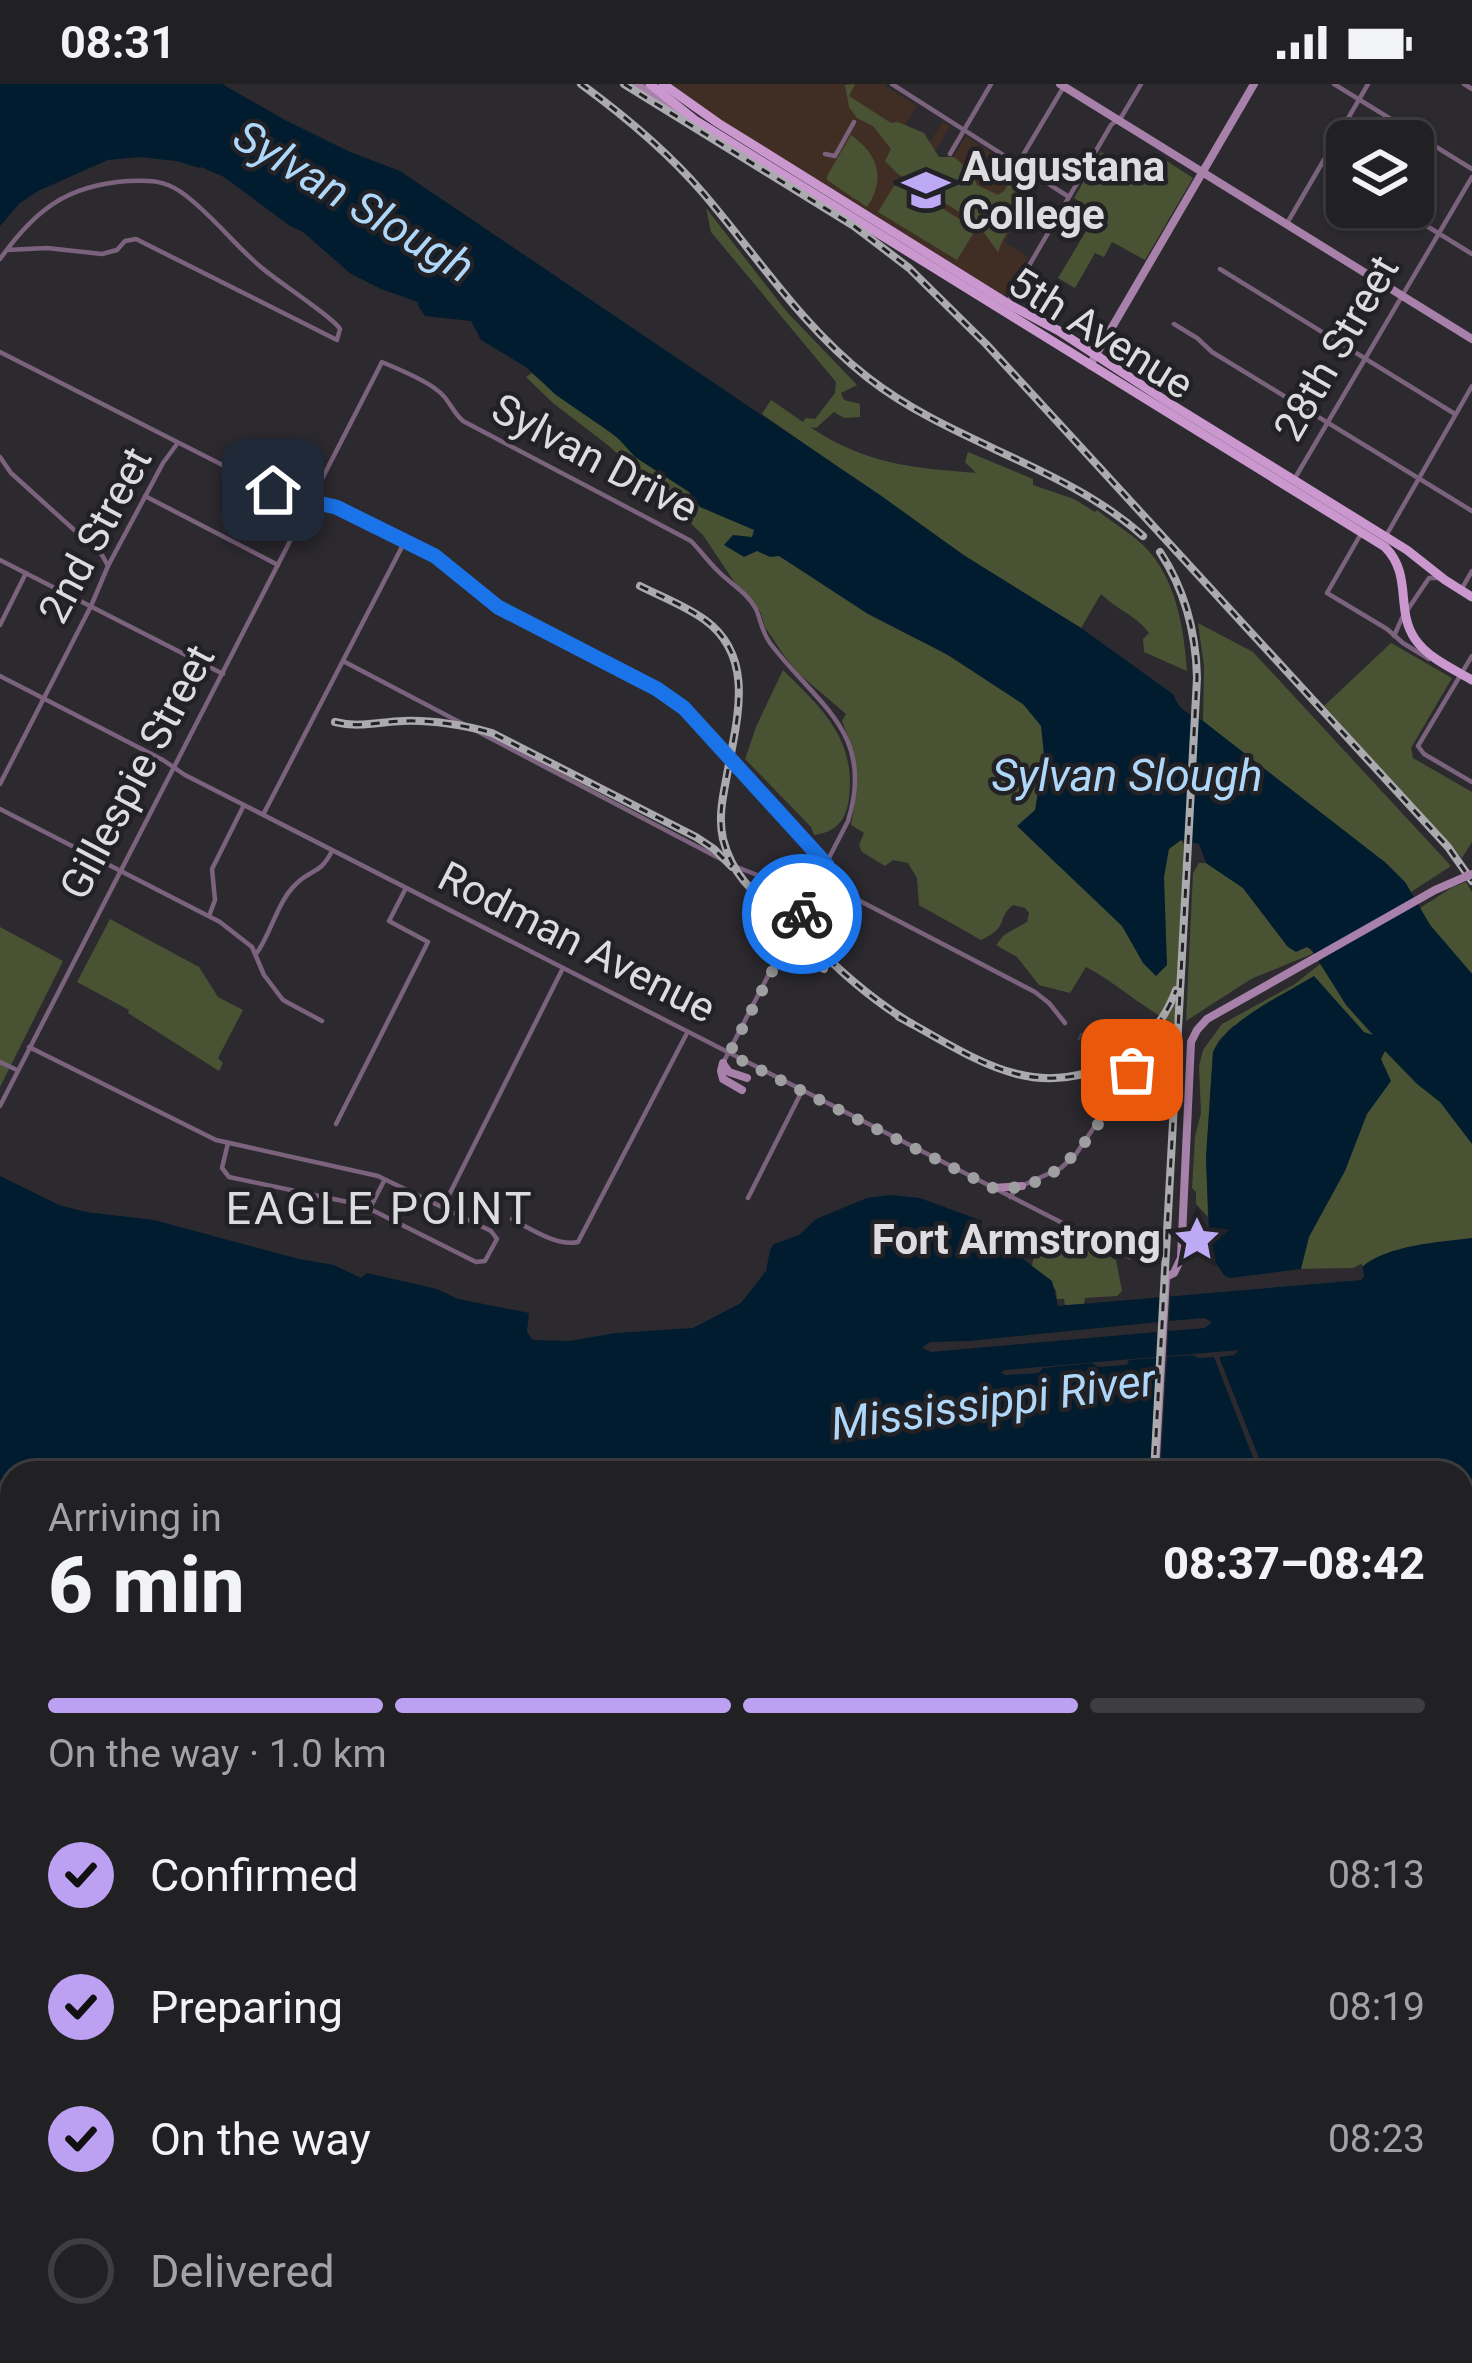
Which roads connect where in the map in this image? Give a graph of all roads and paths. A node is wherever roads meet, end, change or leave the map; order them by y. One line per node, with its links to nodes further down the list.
1 (636, 84): 14 (street)
2 (650, 84): 14 (main road, 5th Avenue)
3 (663, 84): 34 (main road, 5th Avenue)
4 (892, 84): 17 (street)
5 (991, 84): 17 (street)
6 (1254, 84): 23 (street)
7 (1334, 84): 13 (street)
8 (1368, 84): 13 (street)
9 (1463, 84): 12 (street)
10 (1062, 85): 15 (street); 22 (street)
11 (1138, 85): 15 (street)
12 (1472, 89)
13 (1359, 100): 20 (street); 24 (street)
14 (695, 120): 34 (main road, 5th Avenue)
15 (1117, 120): 23 (street); 25 (street)
16 (854, 122): 18 (street)
17 (964, 129): 19 (street); 22 (street)
18 (825, 154)
19 (950, 154)
20 (1323, 162): 21 (street); 26 (street)
21 (1326, 164)
22 (1017, 165): 25 (street)
23 (1202, 173): 26 (street); 39 (street)
24 (1472, 173): 28 (street, 28th Street)
25 (1069, 197): 34 (street)
26 (1286, 225): 33 (street)
27 (1431, 228): 28 (street)
28 (1439, 233): 30 (street); 33 (street, 28th Street)
29 (7, 250): 29 (street); 31 (street)
30 (1472, 254)
31 (0, 259)
32 (1220, 269): 38 (street)
33 (1401, 296): 36 (street); 38 (street, 28th Street)
34 (1005, 306): 39 (main road, 5th Avenue)
35 (1174, 324): 42 (street)
36 (1472, 339)
37 (0, 352): 43 (street)
38 (1364, 359): 41 (street); 42 (street, 28th Street)
39 (1093, 360): 46 (main road, 5th Avenue)
40 (1472, 386): 41 (street)
41 (1455, 414): 45 (street)
42 (1328, 422): 45 (street); 46 (street, 28th Street)
43 (178, 442): 48 (street, 2nd Street); 49 (street)
44 (0, 457): 57 (street)
45 (1419, 478): 51 (street); 53 (street)
46 (1292, 484): 52 (main road, 5th Avenue); 53 (main road, 5th Avenue)
47 (320, 485): 49 (street, Sylvan Drive); 50 (street); 81 (street, Sylvan Drive)
48 (145, 496): 56 (street); 57 (street, 2nd Street)
49 (311, 502): 50 (street); 56 (street, Gillespie Street)
50 (338, 508): 54 (street)
51 (1472, 511)
52 (1362, 532): 53 (main road, 5th Avenue); 66 (street)
53 (1383, 540): 60 (main road, 5th Avenue); 64 (main road)
54 (404, 541): 68 (street); 81 (street)
55 (0, 560): 59 (street)
56 (278, 565): 70 (street, Gillespie Street)
57 (108, 566): 63 (street, 2nd Street)
58 (1472, 571): 61 (street)
59 (26, 573): 63 (street); 65 (street)
60 (1445, 580): 61 (main road, 5th Avenue); 64 (street)
61 (1461, 590): 62 (main road, 5th Avenue)
62 (1472, 597)
63 (91, 606): 70 (street); 73 (street, 2nd Street)
64 (1406, 611): 66 (street); 69 (main road)
65 (0, 625)
66 (1394, 636): 69 (street)
67 (1472, 656): 72 (street)
68 (343, 661): 79 (street); 85 (street)
69 (1449, 666): 72 (main road)
70 (223, 674): 74 (street, Gillespie Street)
71 (0, 676): 73 (street, Rodman Avenue)
72 (1466, 676): 75 (street)
73 (43, 698): 74 (street, Rodman Avenue); 76 (street, 2nd Street)
74 (173, 767): 77 (street, Rodman Avenue); 82 (street, Gillespie Street)
75 (1472, 782)
76 (0, 784)
77 (244, 805): 79 (street, Rodman Avenue); 86 (street)
78 (0, 808): 82 (street)
79 (263, 815): 80 (street, Rodman Avenue)
80 (333, 850): 84 (street, Rodman Avenue); 87 (street)
81 (827, 865): 85 (street, Sylvan Drive); 90 (street)
82 (119, 870): 86 (street); 93 (street, Gillespie Street)
83 (1472, 874): 113 (street, bridge)
84 (406, 888): 88 (street, Rodman Avenue); 102 (street)
85 (811, 895): 94 (street, Sylvan Drive)
86 (208, 916): 87 (street)
87 (256, 954): 89 (street)
88 (563, 968): 92 (street, Rodman Avenue); 109 (street)
89 (322, 1021)
90 (1065, 1023)
91 (1167, 1032): 105 (street)
92 (687, 1033): 94 (street, Rodman Avenue); 111 (street)
93 (29, 1047): 97 (street, Gillespie Street); 103 (street)
94 (729, 1054): 96 (street, Sylvan Drive); 100 (street, Rodman Avenue)
95 (0, 1062): 97 (street)
96 (723, 1063): 98 (street); 99 (street)
97 (17, 1070): 101 (street, Gillespie Street)
98 (747, 1078)
99 (742, 1090)
100 (802, 1091): 106 (street, Rodman Avenue); 108 (street)
101 (0, 1106)
102 (336, 1124)
103 (228, 1143): 104 (street); 110 (street)
104 (385, 1178): 109 (street); 110 (street)
105 (1022, 1186): 106 (street); 107 (street)
106 (993, 1188): 107 (street, Rodman Avenue)
107 (1010, 1197): 112 (street, Rodman Avenue)
108 (748, 1198)
109 (443, 1207): 110 (street)
110 (370, 1208)
111 (512, 1219)
112 (1129, 1257)
113 (1156, 1461)

